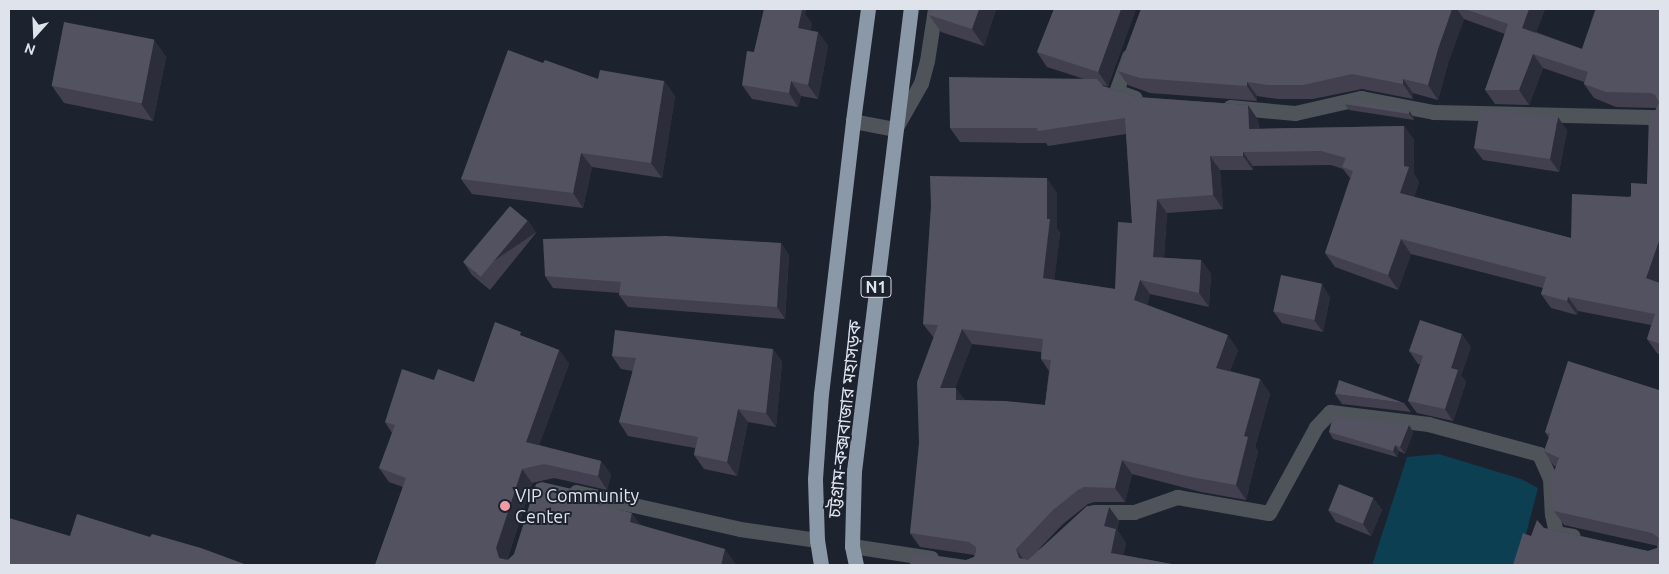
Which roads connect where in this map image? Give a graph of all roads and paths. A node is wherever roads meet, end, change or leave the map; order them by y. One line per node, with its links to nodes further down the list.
1 (868, 9): 8 (highway, চট্টগ্রাম-কক্সবাজার মহাসড়ক / N1)
2 (911, 9): 9 (highway, চট্টগ্রাম-কক্সবাজার মহাসড়ক / N1)
3 (935, 9): 9 (street)
4 (1133, 45): 5 (street)
5 (1148, 102)
6 (1219, 106): 7 (street)
7 (1660, 117)
8 (853, 121): 9 (street); 13 (highway, চট্টগ্রাম-কক্সবাজার মহাসড়ক / N1)
9 (895, 129): 14 (highway, চট্টগ্রাম-কক্সবাজার মহাসড়ক / N1)
10 (562, 489): 13 (street)
11 (1082, 521): 12 (street)
12 (1585, 539)
13 (817, 540): 16 (highway, চট্টগ্রাম-কক্সবাজার মহাসড়ক / N1)
14 (852, 546): 15 (street); 17 (highway, চট্টগ্রাম-কক্সবাজার মহাসড়ক / N1)
15 (948, 561)
16 (821, 565)
17 (856, 565)

